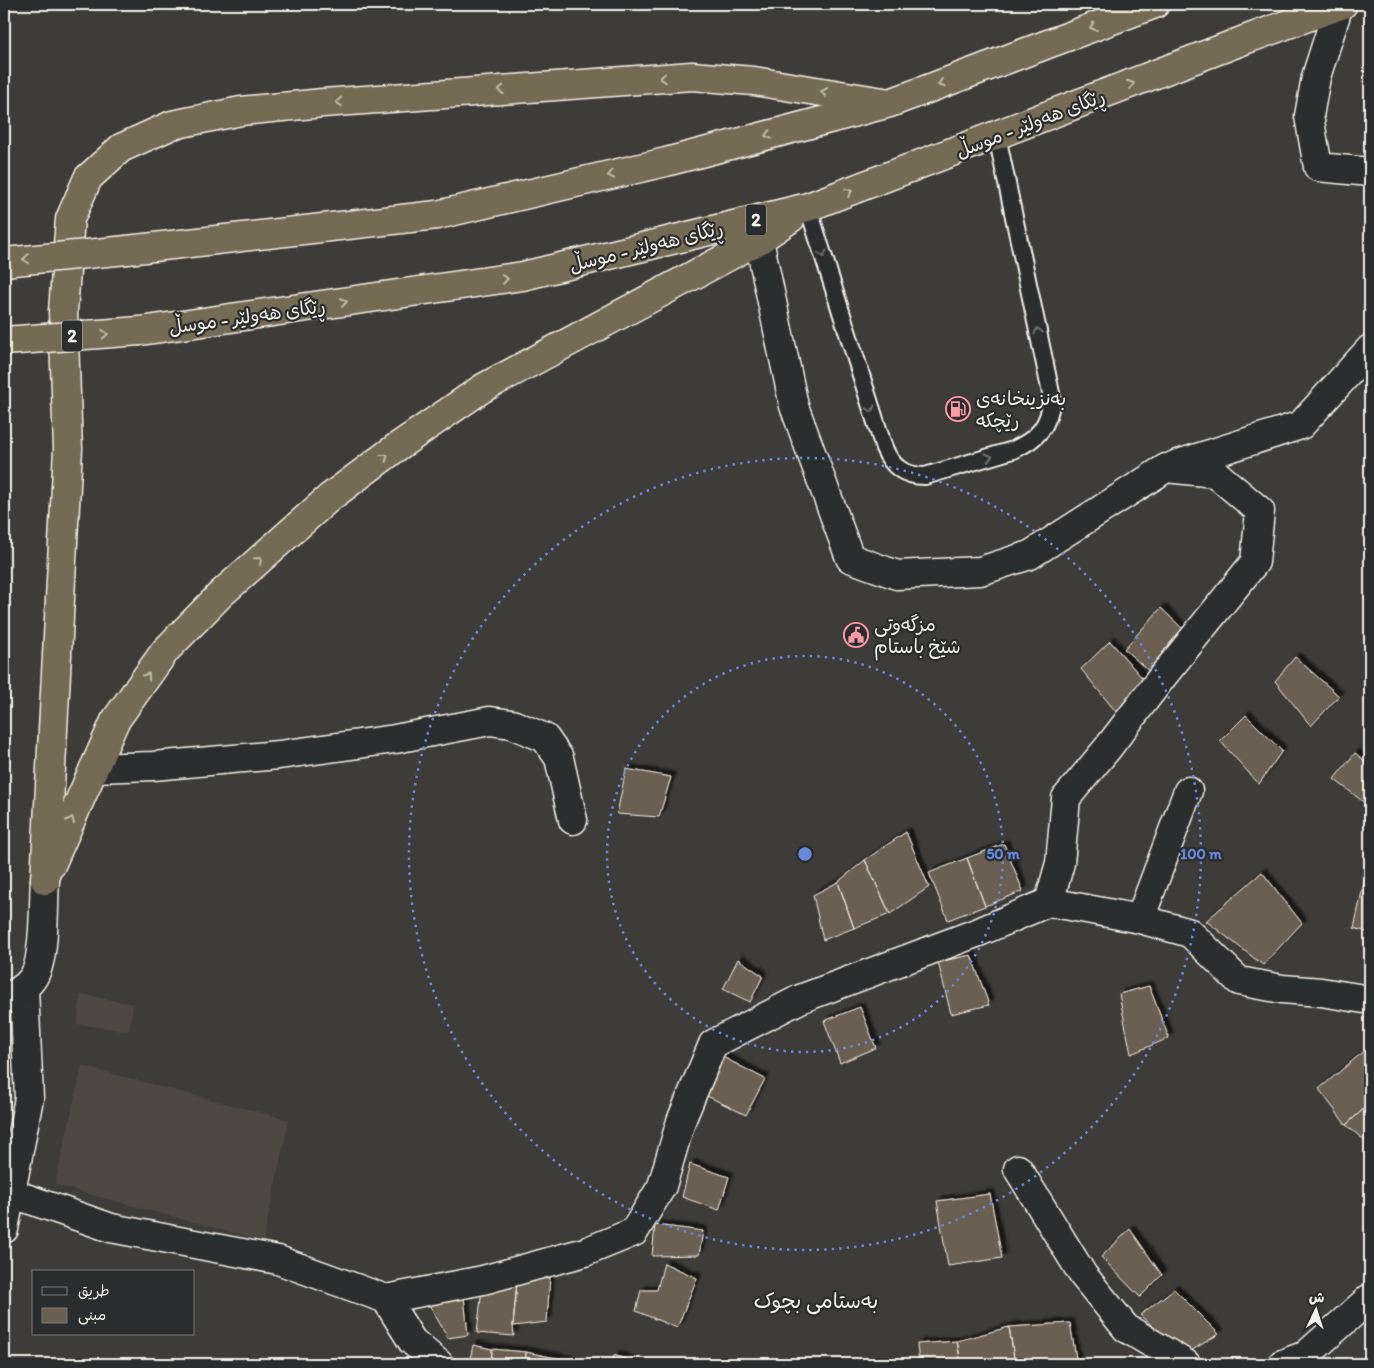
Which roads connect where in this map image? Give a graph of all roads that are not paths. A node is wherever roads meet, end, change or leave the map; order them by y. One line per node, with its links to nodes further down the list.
1 (1155, 4): 3 (highway, one-way to 3)
2 (1341, 5): 4 (highway, ڕێگای هەولێر - موسڵ / 2, one-way to 2); 5 (street)
3 (890, 103): 8 (highway, one-way to 8, bridge); 15 (highway, one-way to 15)
4 (997, 136): 6 (highway, ڕێگای هەولێر - موسڵ / 2, one-way to 4); 6 (lane, one-way to 4)
5 (1370, 172)
6 (808, 207): 7 (highway); 9 (highway, ڕێگای هەولێر - موسڵ / 2, one-way to 6, bridge)
7 (759, 240): 11 (street); 12 (highway, one-way to 7)
8 (4, 262)
9 (4, 341)
10 (1370, 349): 11 (street)
11 (1166, 468): 16 (street)
12 (94, 768): 14 (street); 15 (highway, one-way to 12)
13 (1188, 791): 17 (street)
14 (573, 820)
15 (45, 880): 18 (street)
16 (1050, 902): 17 (street); 24 (street)
17 (1140, 919): 19 (street)
18 (14, 994): 21 (street)
19 (1370, 1000)
20 (1018, 1169): 27 (street)
21 (11, 1193): 22 (street); 24 (street)
22 (4, 1229)
23 (1370, 1298): 25 (street)
24 (386, 1299): 26 (street)
25 (1298, 1361)
26 (439, 1364)
27 (1186, 1364)

